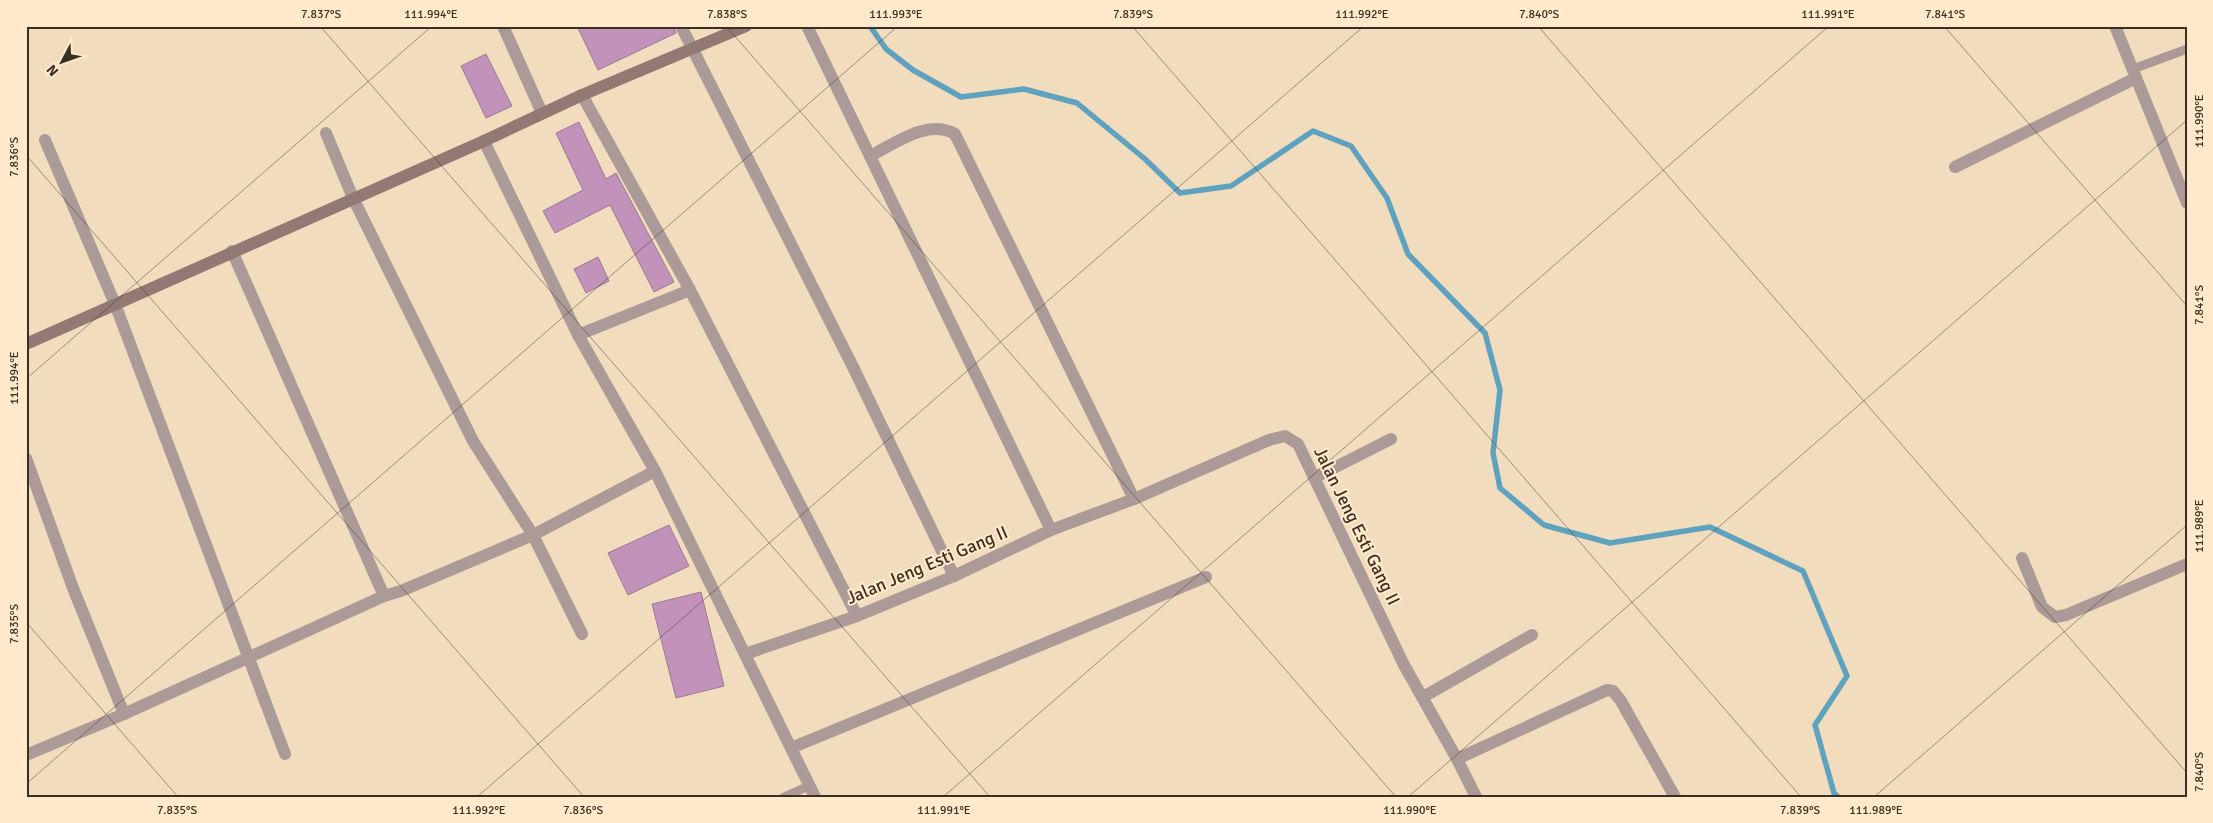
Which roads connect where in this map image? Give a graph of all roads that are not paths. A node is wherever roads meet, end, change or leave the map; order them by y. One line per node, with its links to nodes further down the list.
1 (503, 26): 10 (street)
2 (681, 26): 6 (street)
3 (746, 26): 6 (main road)
4 (807, 26): 14 (street)
5 (2115, 26): 8 (street)
6 (693, 48): 9 (main road); 32 (street)
7 (2187, 49): 8 (lane)
8 (2134, 73): 15 (street); 17 (street)
9 (582, 95): 10 (main road); 19 (street)
10 (542, 113): 13 (main road)
11 (326, 133): 16 (street)
12 (45, 140): 20 (street)
13 (484, 141): 16 (main road); 21 (street)
14 (870, 156): 27 (street); 28 (street)
15 (1955, 167)
16 (354, 198): 18 (main road); 29 (street)
17 (2187, 203)
18 (232, 252): 20 (main road); 34 (street)
19 (690, 290): 21 (street); 35 (street)
20 (115, 304): 22 (main road); 39 (street)
21 (578, 335): 25 (street)
22 (26, 344)
23 (1391, 439): 26 (street)
24 (26, 458): 41 (street)
25 (655, 472): 29 (street); 38 (street)
26 (1314, 478): 27 (street, Jalan Jeng Esti Gang II); 40 (street, Jalan Jeng Esti Gang II)
27 (1134, 499): 28 (street, Jalan Jeng Esti Gang II)
28 (1051, 530): 32 (street, Jalan Jeng Esti Gang II)
29 (533, 535): 34 (street); 36 (street)
30 (2022, 558): 31 (street)
31 (2187, 564)
32 (954, 576): 35 (street, Jalan Jeng Esti Gang II)
33 (1206, 577): 42 (street)
34 (384, 596): 39 (street)
35 (857, 616): 38 (street, Jalan Jeng Esti Gang II)
36 (582, 634)
37 (1532, 635): 40 (street)
38 (745, 654): 42 (street)
39 (249, 658): 41 (street); 43 (street)
40 (1423, 697): 45 (street, Jalan Jeng Esti Gang II)
41 (124, 714): 44 (street)
42 (791, 748): 46 (street)
43 (285, 754)
44 (26, 755)
45 (1456, 759): 48 (street, Jalan Jeng Esti Gang II); 49 (street)
46 (812, 791): 47 (lane)
47 (784, 797)
48 (1476, 797)
49 (1675, 797)

